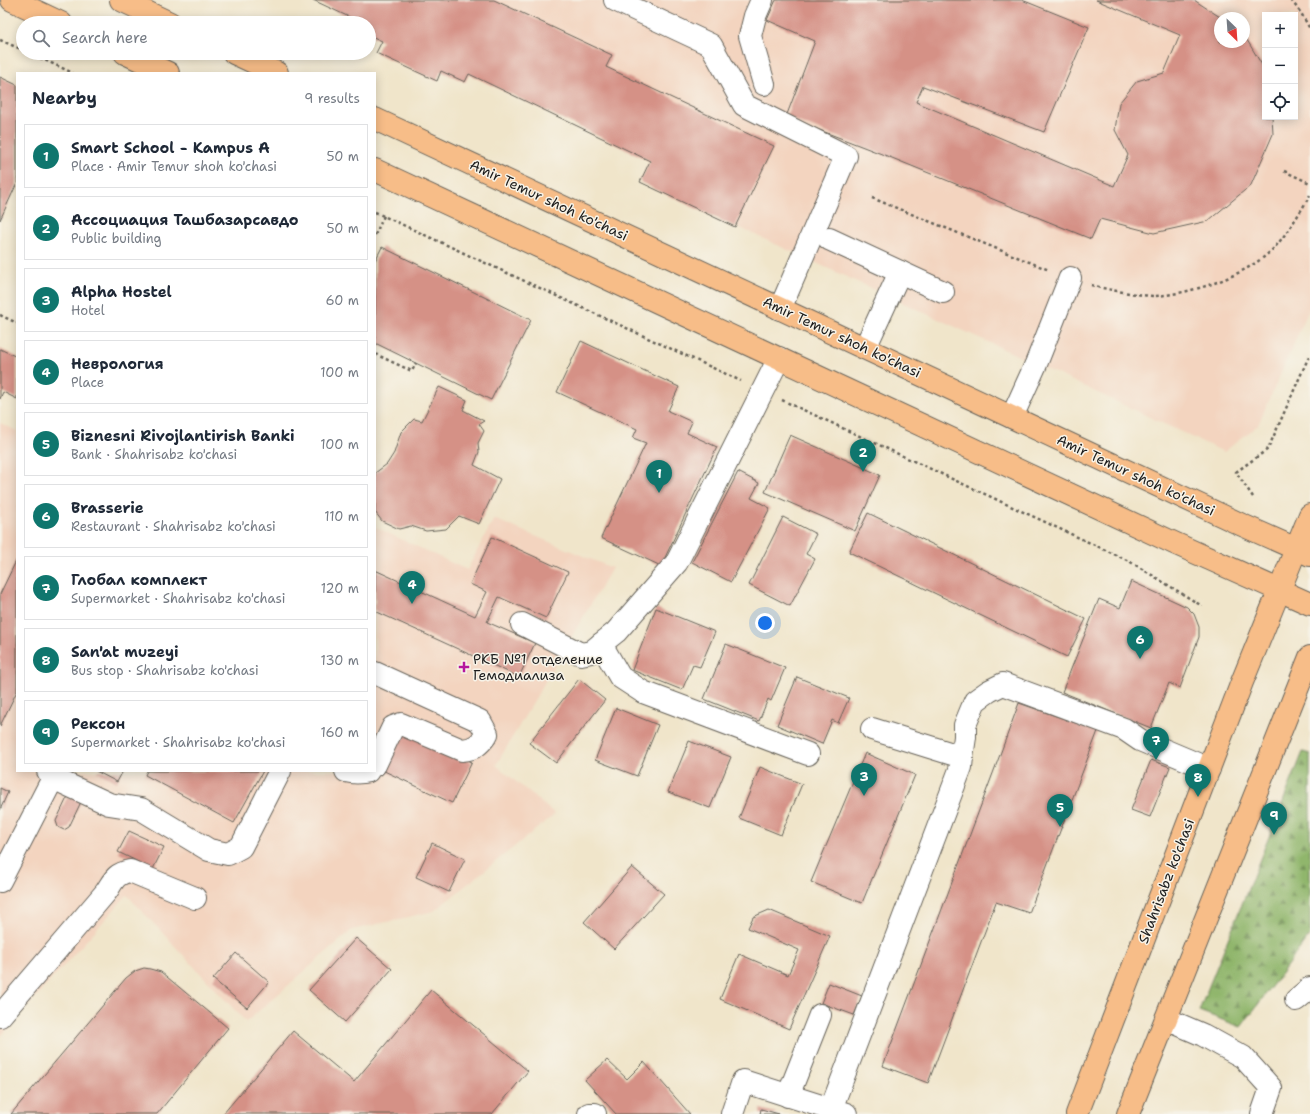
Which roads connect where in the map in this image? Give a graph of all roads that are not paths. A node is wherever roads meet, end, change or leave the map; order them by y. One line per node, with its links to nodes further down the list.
1 (12, 0): 5 (main road)
2 (121, 0): 6 (main road)
3 (615, 0): 18 (lane)
4 (762, 0): 11 (lane)
5 (46, 16)
6 (155, 16)
7 (140, 60): 9 (main road)
8 (249, 60): 10 (main road)
9 (166, 72)
10 (275, 72)
11 (764, 84)
12 (376, 119): 18 (main road, Amir Temur shoh ko'chasi)
13 (376, 170): 20 (main road)
14 (829, 239): 15 (lane)
15 (900, 272): 17 (lane); 19 (lane)
16 (1070, 278): 21 (lane)
17 (944, 292)
18 (780, 309): 19 (main road, Amir Temur shoh ko'chasi)
19 (865, 348): 21 (main road, Amir Temur shoh ko'chasi)
20 (779, 358): 24 (main road); 27 (lane)
21 (1012, 417): 23 (main road, Amir Temur shoh ko'chasi)
22 (1310, 515): 23 (main road, Shahrisabz ko'chasi)
23 (1303, 552): 24 (main road, Shahrisabz ko'chasi)
24 (1279, 590): 25 (main road); 35 (main road, Shahrisabz ko'chasi)
25 (1310, 604)
26 (522, 624): 27 (lane)
27 (601, 644): 32 (lane)
28 (1310, 657): 30 (main road)
29 (376, 673): 34 (lane)
30 (1301, 698): 44 (main road)
31 (872, 729): 33 (lane)
32 (808, 754)
33 (962, 757): 35 (lane); 46 (lane)
34 (376, 763)
35 (1209, 769): 50 (main road, Shahrisabz ko'chasi)
36 (279, 772): 39 (lane)
37 (349, 772): 38 (lane)
38 (364, 772)
39 (51, 774): 40 (lane)
40 (0, 881)
41 (195, 898): 43 (lane)
42 (820, 1015): 45 (lane)
43 (0, 1016)
44 (1166, 1019): 51 (main road); 52 (lane)
45 (788, 1096): 46 (lane); 49 (lane)
46 (838, 1112)
47 (589, 1114): 48 (lane)
48 (595, 1114)
49 (732, 1114)
50 (1077, 1114)
51 (1128, 1114)
52 (1262, 1114)

